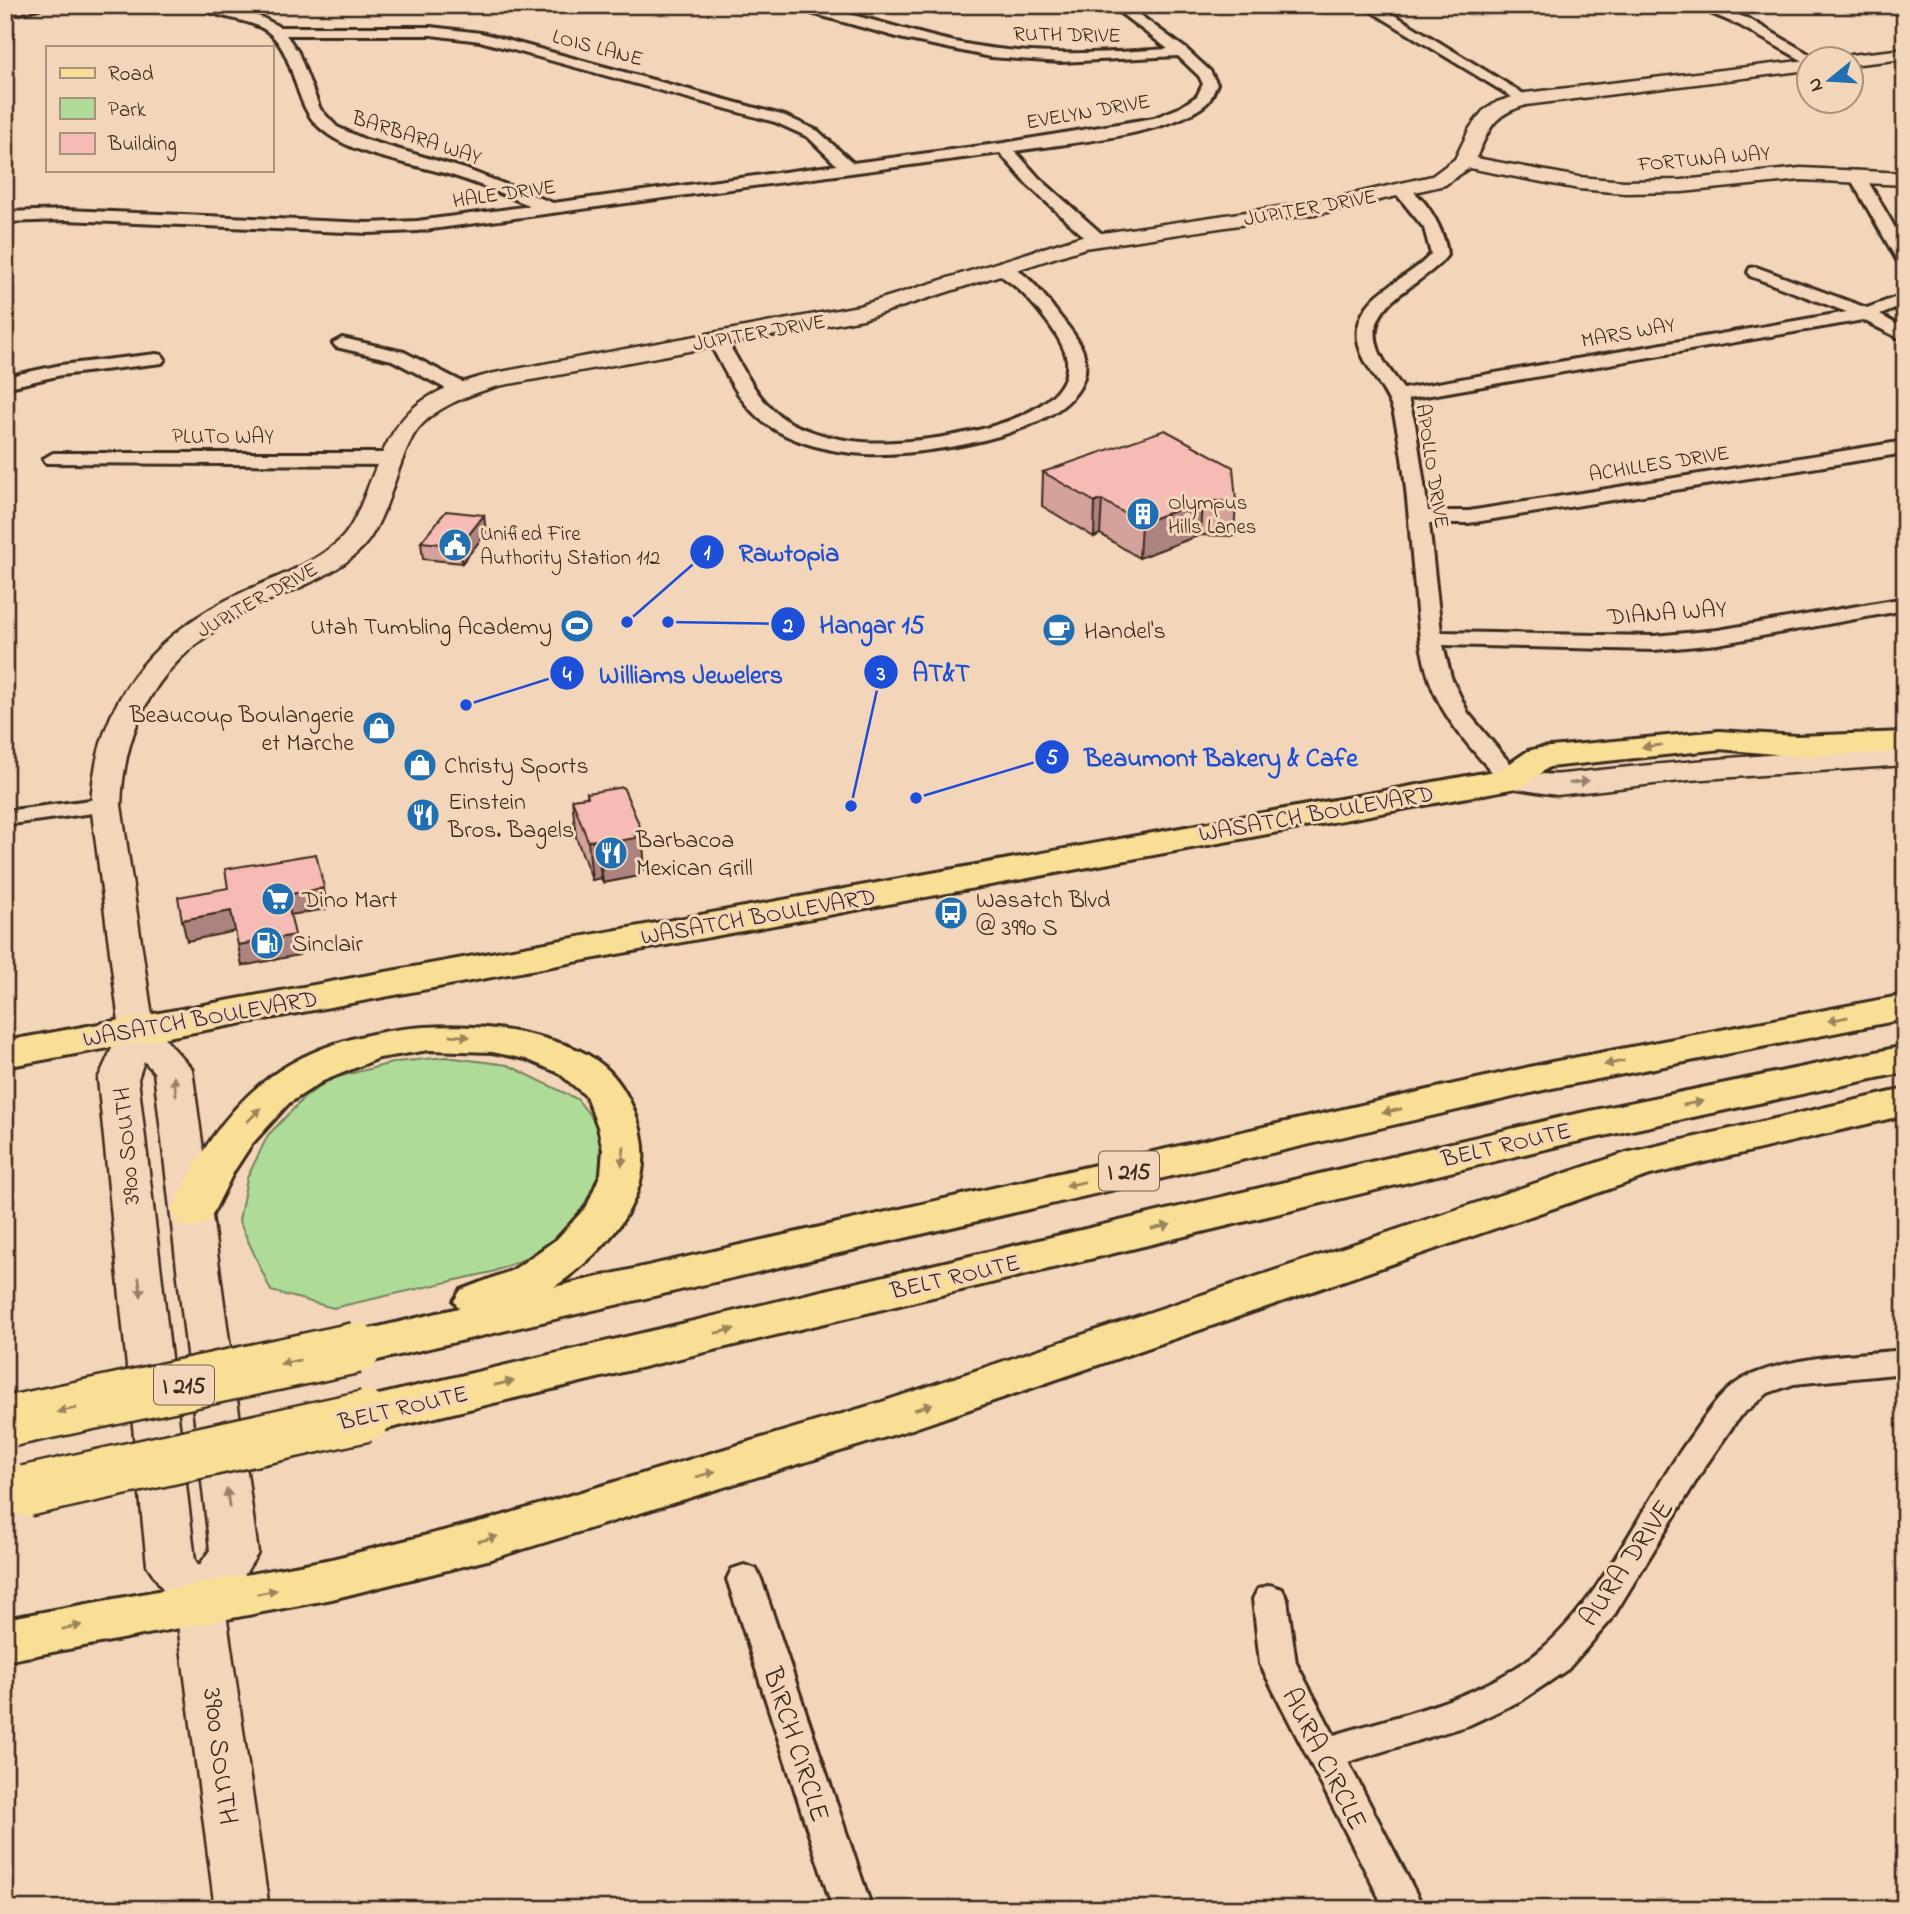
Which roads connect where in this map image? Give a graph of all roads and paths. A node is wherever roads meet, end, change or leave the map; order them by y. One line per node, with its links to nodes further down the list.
1 (43, 5): 7 (street)
2 (204, 5): 8 (street)
3 (790, 5): 10 (street, RUTH DRIVE)
4 (1117, 5): 10 (street, EVELYN DRIVE)
5 (1368, 5): 14 (street)
6 (1698, 5): 9 (street)
7 (5, 13)
8 (275, 31): 17 (street, LOIS LANE); 21 (street, BARBARA WAY)
9 (1794, 50)
10 (1181, 52): 15 (street, EVELYN DRIVE)
11 (1905, 54): 12 (street)
12 (1864, 58)
13 (1794, 67): 14 (street)
14 (1525, 99): 16 (street)
15 (1004, 148): 17 (street, HALE DRIVE); 23 (street)
16 (1466, 162): 18 (street, FORTUNA WAY); 20 (street, JUPITER DRIVE)
17 (849, 168): 21 (street, HALE DRIVE)
18 (1857, 176): 19 (street, FORTUNA WAY); 24 (street)
19 (1905, 180)
20 (1401, 190): 23 (street, JUPITER DRIVE); 35 (street, APOLLO DRIVE)
21 (550, 208): 22 (street, HALE DRIVE)
22 (5, 217)
23 (1097, 239): 25 (street, JUPITER DRIVE)
24 (1905, 260)
25 (1000, 267): 30 (street, JUPITER DRIVE); 30 (street)
26 (1756, 272): 28 (street)
27 (1905, 299): 28 (street)
28 (1866, 314): 29 (street); 35 (street, MARS WAY)
29 (1905, 336)
30 (717, 340): 34 (street, JUPITER DRIVE)
31 (342, 343): 34 (street)
32 (156, 359): 33 (street)
33 (5, 383)
34 (463, 390): 38 (street, JUPITER DRIVE)
35 (1398, 395): 39 (street, APOLLO DRIVE)
36 (1905, 447): 39 (street, ACHILLES DRIVE)
37 (53, 459): 38 (street, PLUTO WAY)
38 (393, 459): 47 (street, JUPITER DRIVE)
39 (1419, 517): 41 (street, APOLLO DRIVE)
40 (1905, 604): 41 (street, DIANA WAY)
41 (1430, 638): 46 (street, APOLLO DRIVE)
42 (1905, 731): 43 (main road, WASATCH BOULEVARD)
43 (1720, 741): 44 (main road); 46 (main road, WASATCH BOULEVARD, one-way to 46)
44 (1905, 742)
45 (1905, 755): 46 (main road, WASATCH BOULEVARD, one-way to 45)
46 (1511, 779): 50 (main road, WASATCH BOULEVARD)
47 (106, 805): 48 (street); 50 (street, JUPITER DRIVE)
48 (5, 818)
49 (1905, 1007): 55 (main road, I 215, one-way to 55)
50 (136, 1030): 51 (main road, WASATCH BOULEVARD); 54 (main road, one-way to 50); 61 (main road, 3900 SOUTH, one-way to 61)
51 (5, 1054)
52 (1905, 1059): 58 (main road, BELT ROUTE / I 215, one-way to 52, bridge)
53 (1905, 1102): 61 (main road, one-way to 53)
54 (192, 1213): 55 (main road, one-way to 55); 61 (main road, one-way to 54)
55 (356, 1348): 57 (main road, I 215, one-way to 57, bridge)
56 (1905, 1361): 63 (street, AURA DRIVE)
57 (8, 1422)
58 (15, 1493)
59 (744, 1579): 65 (street, BIRCH CIRCLE)
60 (1270, 1599): 63 (street, AURA CIRCLE)
61 (200, 1604): 62 (main road, one-way to 61); 64 (main road, 3900 SOUTH)
62 (5, 1640)
63 (1323, 1754): 66 (street, AURA CIRCLE)
64 (242, 1909)
65 (853, 1909)
66 (1405, 1909)

